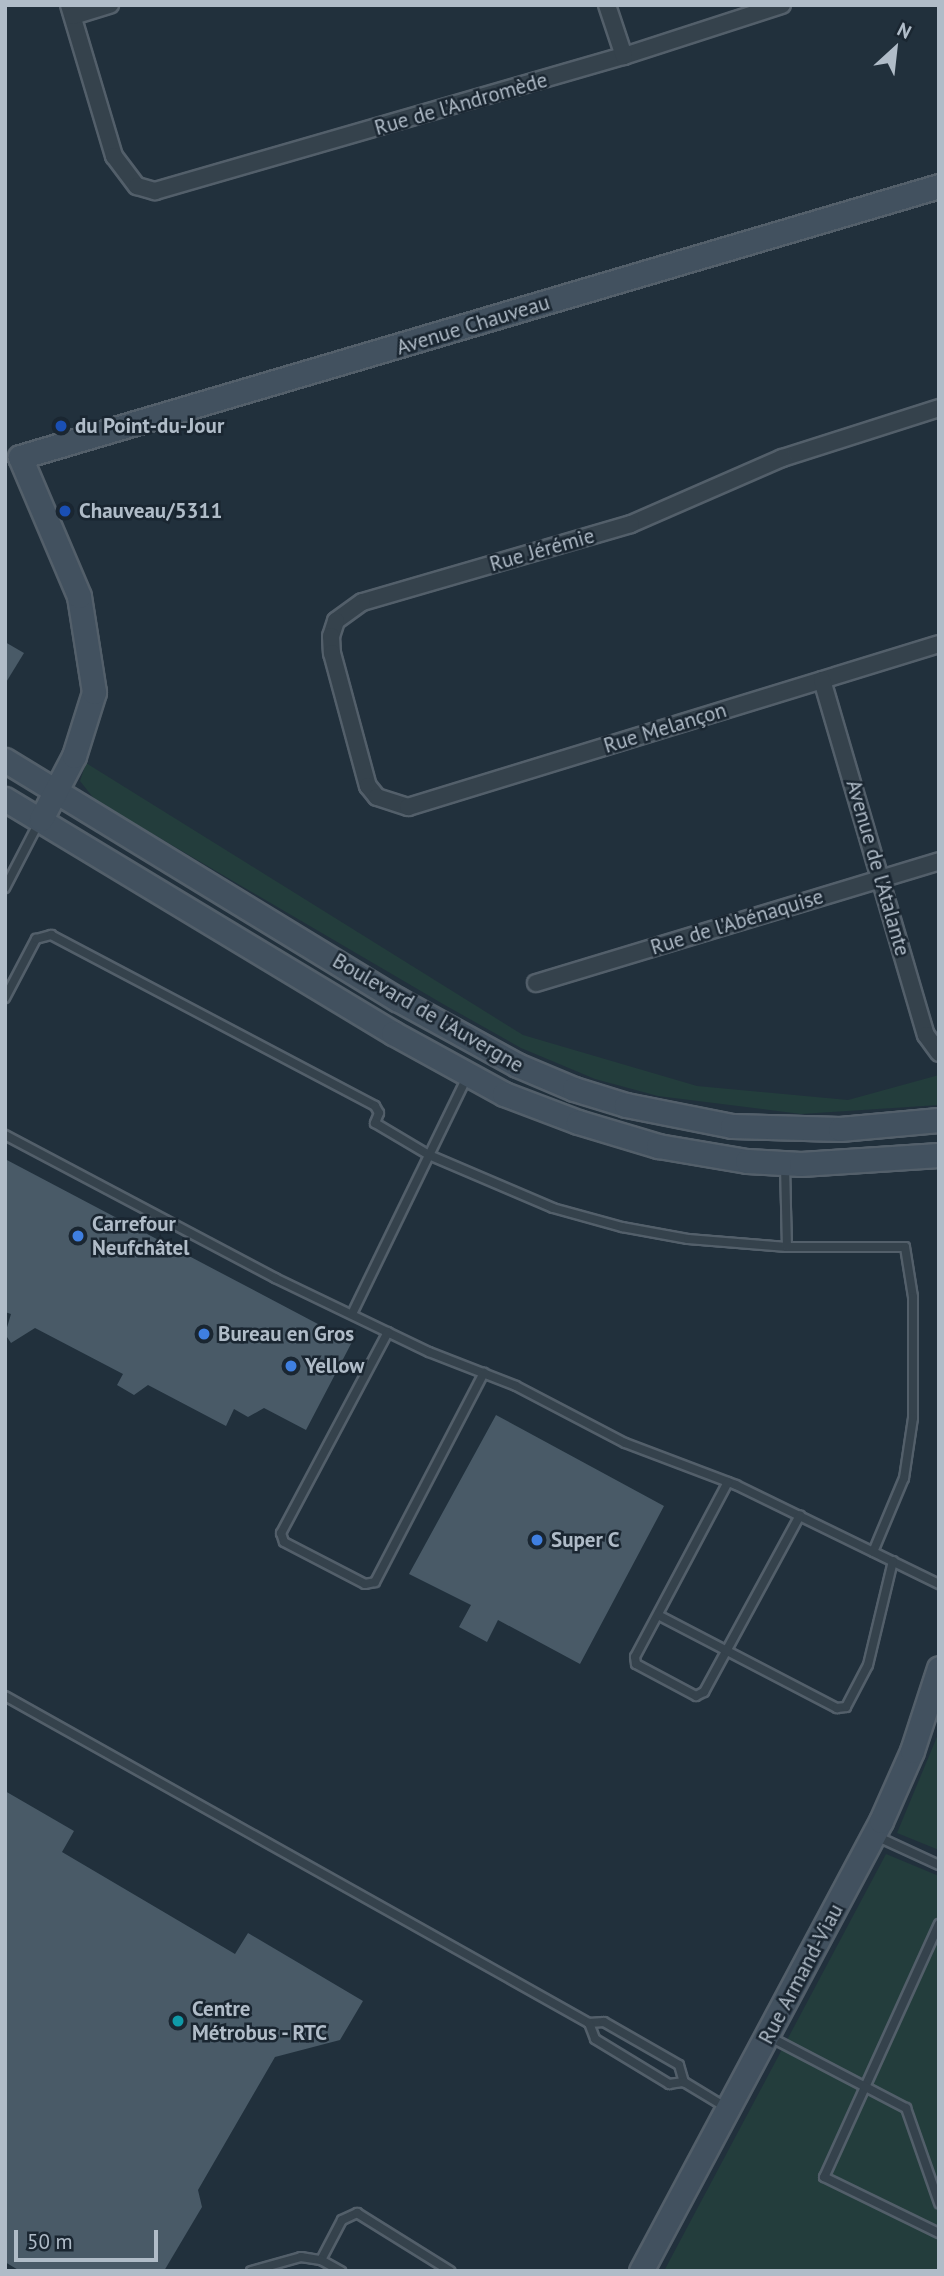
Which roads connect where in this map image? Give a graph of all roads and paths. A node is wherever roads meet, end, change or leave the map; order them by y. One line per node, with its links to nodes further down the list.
1 (110, 5): 4 (street)
2 (607, 5): 5 (street)
3 (782, 5): 5 (street, Rue de l'Andromède)
4 (71, 11): 5 (street, Rue de l'Andromède)
5 (625, 56)
6 (939, 186): 8 (main road, Avenue Chauveau)
7 (939, 408): 14 (street, Rue Jérémie)
8 (13, 459): 12 (main road)
9 (939, 644): 10 (street, Rue Melançon)
10 (822, 680): 14 (street, Rue Melançon); 17 (street, Avenue de l'Atalante)
11 (5, 760): 12 (main road, Boulevard de l'Auvergne)
12 (56, 789): 15 (main road); 23 (main road, Boulevard de l'Auvergne)
13 (5, 799): 15 (main road, Boulevard de l'Auvergne)
14 (392, 804)
15 (41, 819): 18 (lane); 22 (main road, Boulevard de l'Auvergne)
16 (939, 861): 17 (street, Rue de l'Abénaquise)
17 (882, 879): 19 (street, Rue de l'Abénaquise); 21 (street, Avenue de l'Atalante)
18 (5, 888)
19 (536, 983)
20 (5, 998): 25 (lane)
21 (939, 1053)
22 (468, 1074): 25 (lane); 27 (main road, Boulevard de l'Auvergne)
23 (939, 1120)
24 (5, 1135): 29 (lane)
25 (429, 1155): 28 (lane); 29 (lane)
26 (939, 1155): 27 (main road, Boulevard de l'Auvergne)
27 (785, 1163): 28 (lane)
28 (787, 1247): 34 (lane)
29 (352, 1314): 30 (lane)
30 (388, 1332): 31 (lane); 31 (lane)
31 (484, 1373): 32 (lane)
32 (728, 1482): 33 (lane); 37 (lane)
33 (800, 1515): 34 (lane); 38 (lane)
34 (873, 1552): 35 (lane)
35 (893, 1561): 36 (lane); 38 (lane)
36 (939, 1584)
37 (658, 1615): 38 (lane); 38 (lane)
38 (726, 1651)
39 (939, 1668): 41 (main road, Rue Armand-Viau)
40 (5, 1696): 44 (lane)
41 (874, 1835): 42 (lane); 45 (main road, Rue Armand-Viau)
42 (939, 1864)
43 (939, 1924): 47 (lane)
44 (589, 2023): 46 (lane); 46 (lane)
45 (768, 2036): 47 (lane); 48 (main road, Rue Armand-Viau)
46 (684, 2082): 48 (lane)
47 (869, 2086): 49 (lane); 50 (lane)
48 (730, 2109): 55 (main road, Rue Armand-Viau)
49 (939, 2203)
50 (939, 2233)
51 (321, 2260): 52 (lane); 53 (lane); 54 (lane)
52 (251, 2271)
53 (341, 2271)
54 (450, 2271)
55 (641, 2271)

